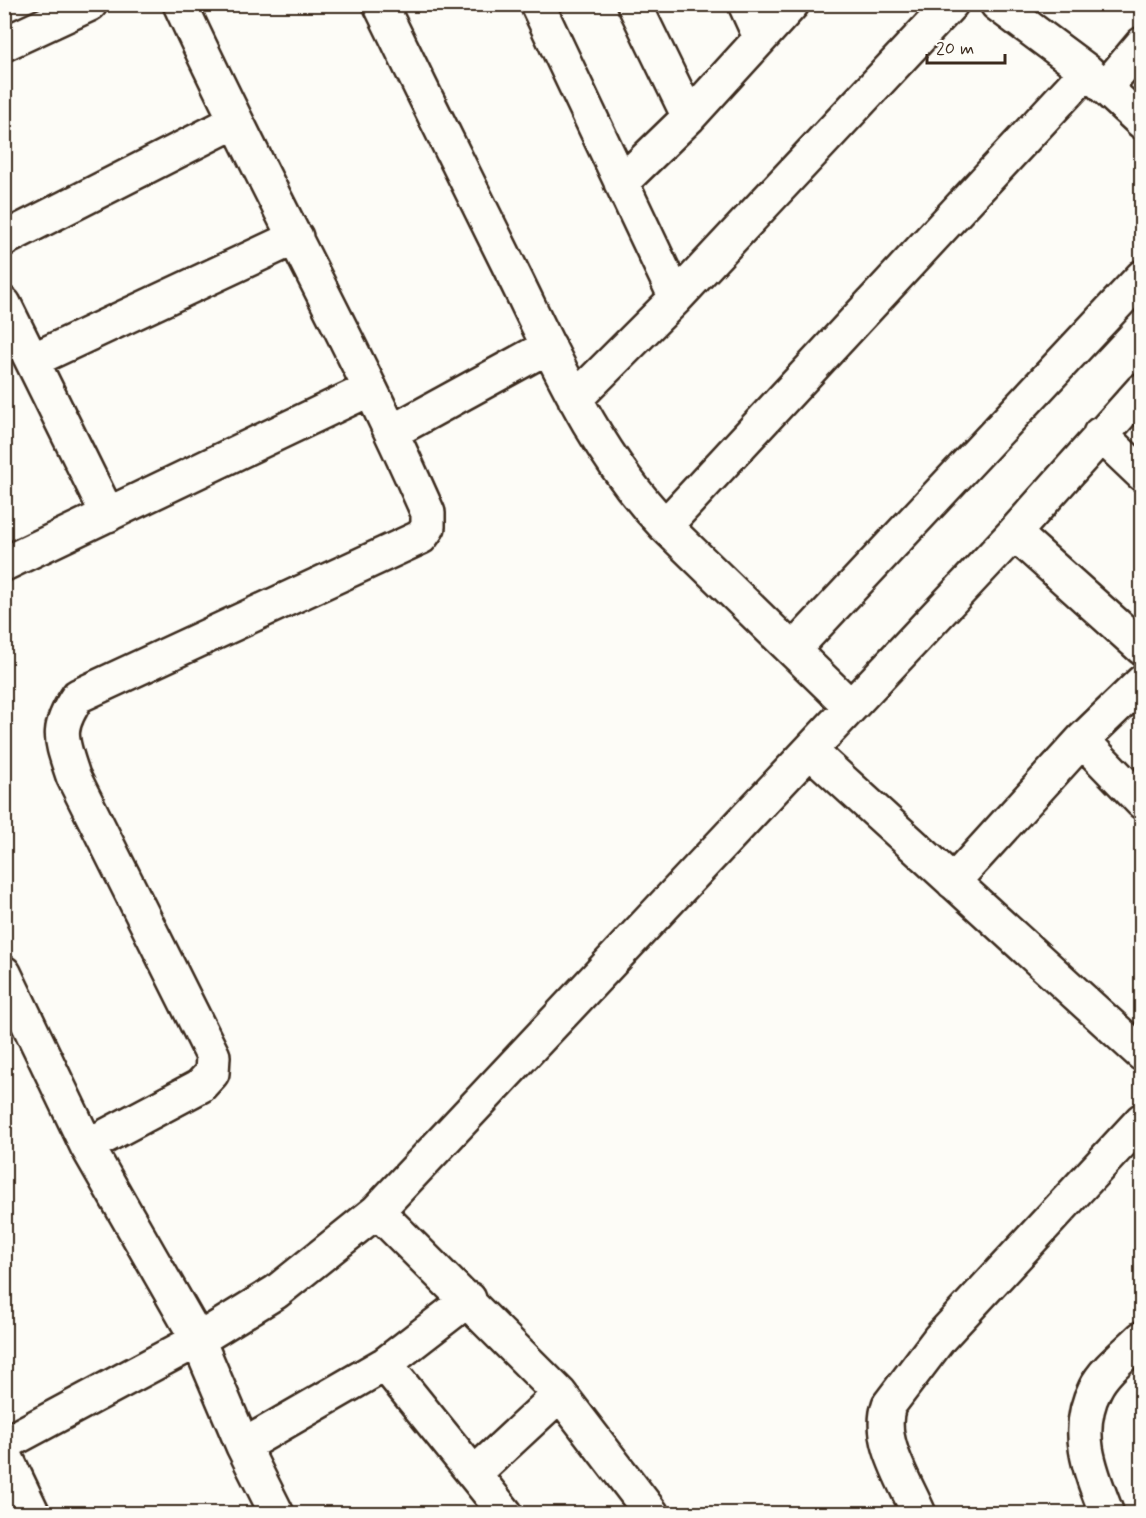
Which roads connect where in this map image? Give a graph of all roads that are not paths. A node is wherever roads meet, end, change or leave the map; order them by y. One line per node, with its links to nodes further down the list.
1 (90, 4): 11 (street)
2 (180, 4): 15 (street)
3 (380, 4): 23 (street)
4 (537, 4): 17 (street)
5 (634, 4): 14 (street)
6 (746, 4): 10 (street)
7 (792, 4): 10 (street)
8 (951, 4): 21 (street)
9 (997, 4): 13 (street)
10 (760, 37): 14 (street)
11 (4, 44)
12 (1142, 44): 13 (street)
13 (1096, 80): 16 (street); 32 (street)
14 (689, 117): 17 (street)
15 (234, 122): 18 (street); 19 (street)
16 (1142, 122)
17 (621, 183): 21 (street)
18 (296, 237): 24 (street); 25 (street)
19 (4, 239)
20 (1142, 277): 36 (street)
21 (676, 298): 27 (street)
22 (4, 303): 24 (street)
23 (549, 345): 27 (street); 28 (street)
24 (33, 360): 31 (street)
25 (370, 389): 28 (street); 31 (street)
26 (1142, 390): 29 (street)
27 (575, 399): 32 (street)
28 (392, 432): 46 (street)
29 (1100, 434): 30 (street); 33 (street)
30 (1142, 474)
31 (108, 515): 34 (street)
32 (665, 526): 36 (street)
33 (1014, 532): 35 (street); 38 (street)
34 (4, 564)
35 (1142, 648)
36 (793, 650): 38 (street)
37 (1142, 682): 39 (street)
38 (850, 706): 40 (street)
39 (1082, 740): 41 (street); 42 (street)
40 (810, 751): 42 (street); 47 (street)
41 (1142, 801)
42 (953, 882): 44 (street)
43 (4, 973): 46 (street)
44 (1142, 1054)
45 (1142, 1120): 61 (street)
46 (87, 1146): 50 (street)
47 (377, 1210): 48 (street); 50 (street)
48 (469, 1299): 51 (street); 52 (street)
49 (1142, 1338): 62 (street)
50 (198, 1340): 53 (street); 54 (street)
51 (385, 1364): 54 (street); 56 (street)
52 (560, 1394): 56 (street); 57 (street)
53 (4, 1444)
54 (243, 1446): 59 (street)
55 (4, 1453): 58 (street)
56 (474, 1474): 60 (street)
57 (640, 1510)
58 (33, 1514)
59 (277, 1514)
60 (506, 1514)
61 (919, 1514)
62 (1107, 1514)

